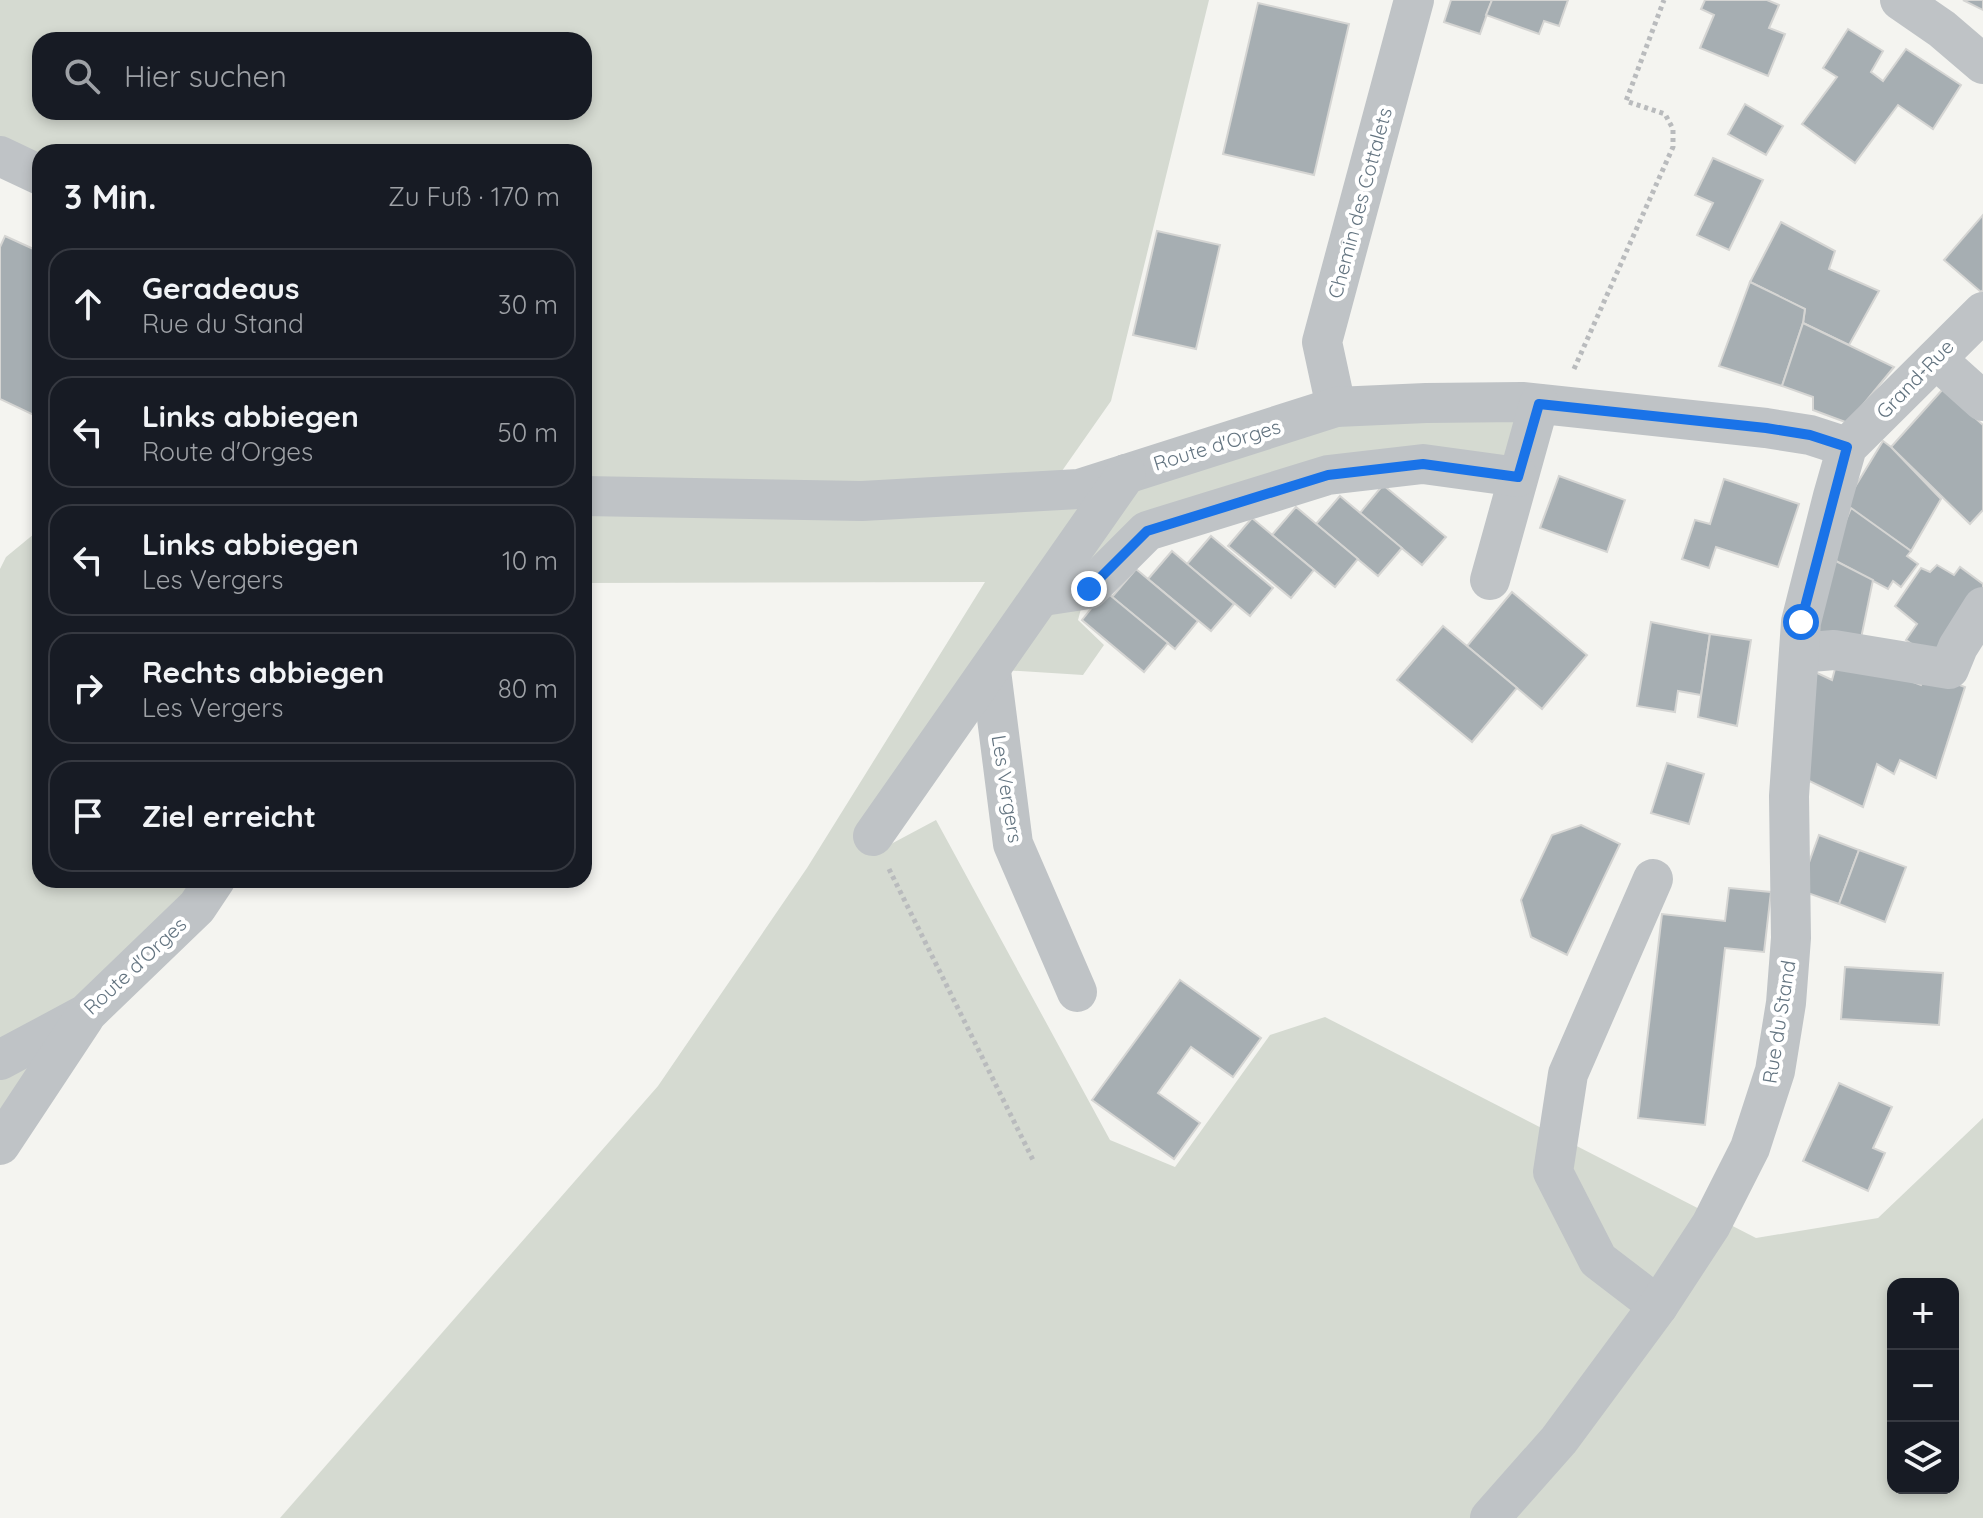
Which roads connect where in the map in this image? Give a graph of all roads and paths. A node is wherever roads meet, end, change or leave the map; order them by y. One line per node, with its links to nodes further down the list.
1 (1414, 0): 11 (street, Chemin des Cottalets)
2 (1664, 0): 10 (path)
3 (1917, 5): 4 (street)
4 (1983, 64)
5 (0, 156): 6 (street)
6 (32, 171)
7 (1983, 312): 8 (street, Grand-Rue)
8 (1936, 359): 9 (street); 12 (street, Grand-Rue)
9 (1983, 401)
10 (1548, 405): 11 (street, Route d'Orges); 12 (street, Route d'Orges); 14 (street)
11 (1336, 407): 13 (street, Route d'Orges)
12 (1847, 447): 19 (street, Rue du Stand)
13 (1126, 474): 15 (street, Route d'Orges); 17 (street)
14 (1518, 477): 16 (street); 17 (street)
15 (592, 496)
16 (1490, 580)
17 (1043, 596): 20 (street)
18 (1983, 607): 19 (street)
19 (1799, 653): 29 (street, Rue du Stand)
20 (991, 671): 21 (street); 24 (street, Les Vergers)
21 (873, 836): 28 (path)
22 (1653, 879): 29 (street)
23 (210, 888): 25 (street, Route d'Orges)
24 (1077, 992)
25 (86, 1014): 26 (street, Route d'Orges); 27 (street)
26 (0, 1060)
27 (0, 1145)
28 (1034, 1162)
29 (1658, 1306): 30 (street, Rue du Stand)
30 (1490, 1518)

